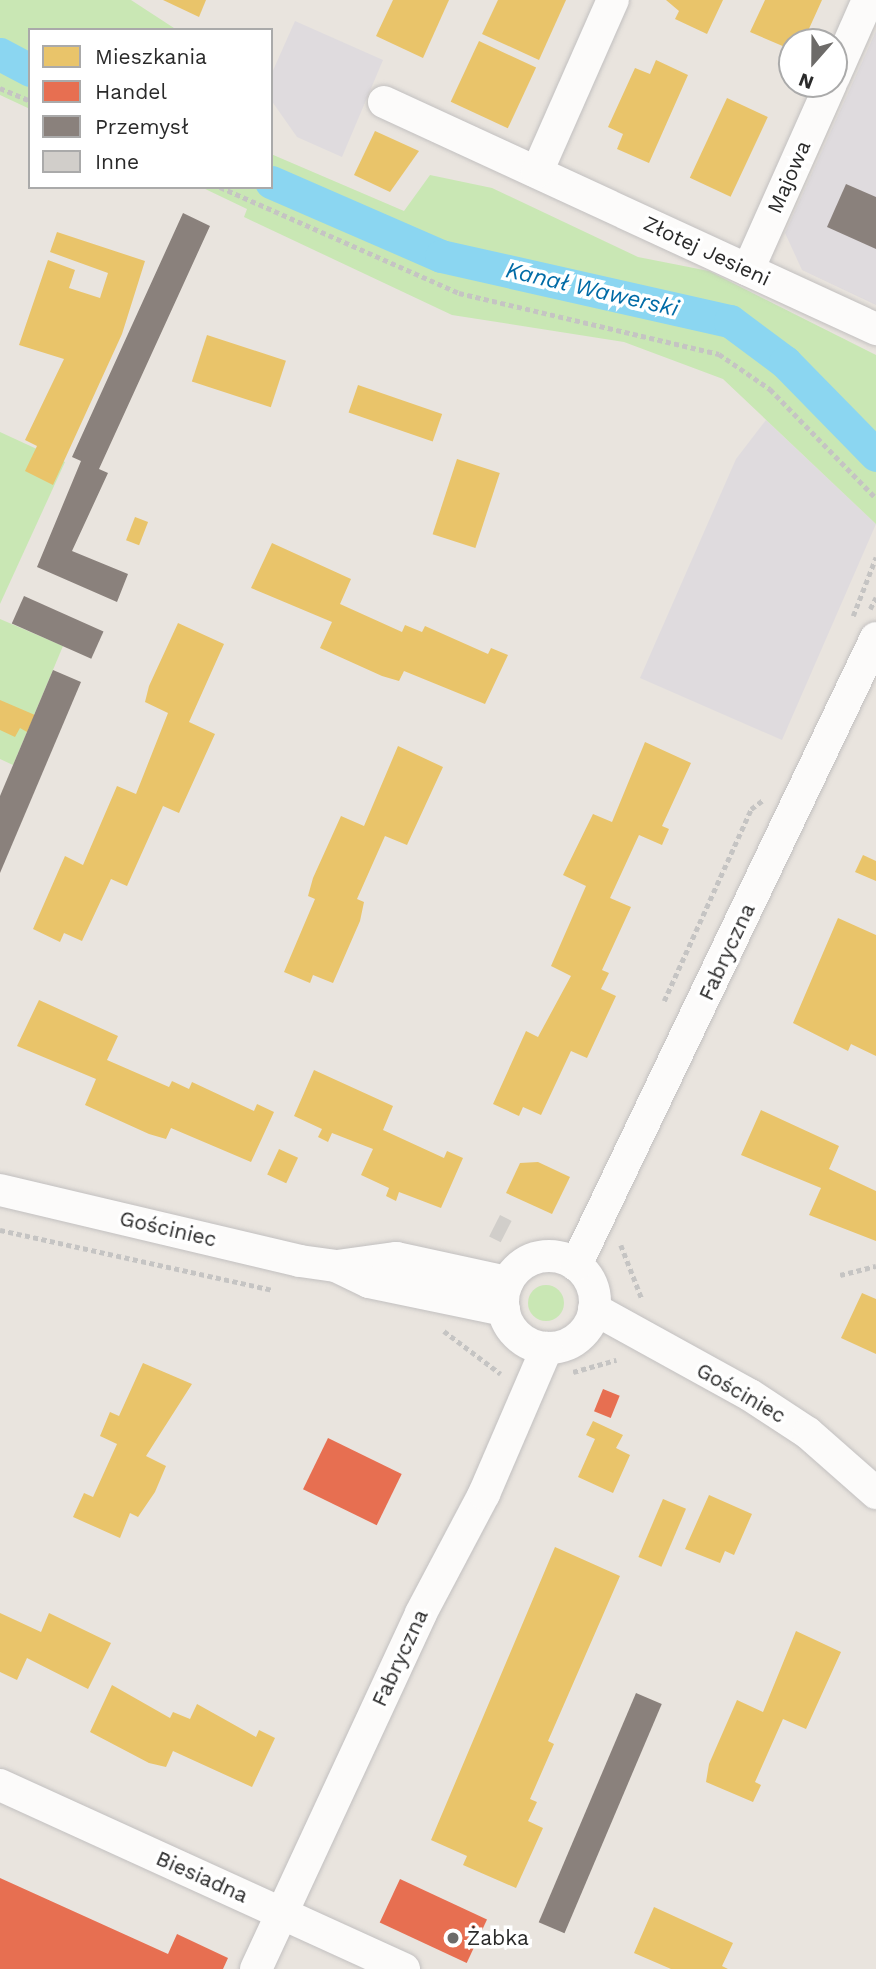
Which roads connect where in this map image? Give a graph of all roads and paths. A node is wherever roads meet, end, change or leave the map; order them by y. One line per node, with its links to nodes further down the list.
1 (613, 0): 8 (street)
2 (869, 0): 3 (street)
3 (848, 46)
4 (0, 88): 6 (path)
5 (825, 98): 10 (street, Majowa)
6 (28, 100)
7 (384, 102): 8 (street, Złotej Jesieni)
8 (537, 172): 10 (street, Złotej Jesieni)
9 (225, 189): 12 (path)
10 (748, 270): 11 (street, Złotej Jesieni)
11 (876, 329)
12 (876, 498)
13 (876, 557): 14 (path)
14 (862, 635): 17 (street, Fabryczna)
15 (0, 1190): 21 (street, Gościniec)
16 (0, 1230): 20 (path)
17 (576, 1265): 21 (street); 22 (street)
18 (876, 1266): 19 (path)
19 (840, 1275)
20 (282, 1290)
21 (505, 1296): 24 (street)
22 (594, 1309): 24 (street); 28 (street, Gościniec)
23 (434, 1325): 27 (path)
24 (547, 1348): 27 (street, Fabryczna)
25 (622, 1363): 26 (path)
26 (570, 1380)
27 (531, 1391): 30 (street, Fabryczna)
28 (876, 1493)
29 (0, 1785): 30 (street, Biesiadna)
30 (282, 1912): 31 (street, Fabryczna); 32 (street, Biesiadna)
31 (256, 1969)
32 (404, 1969)

